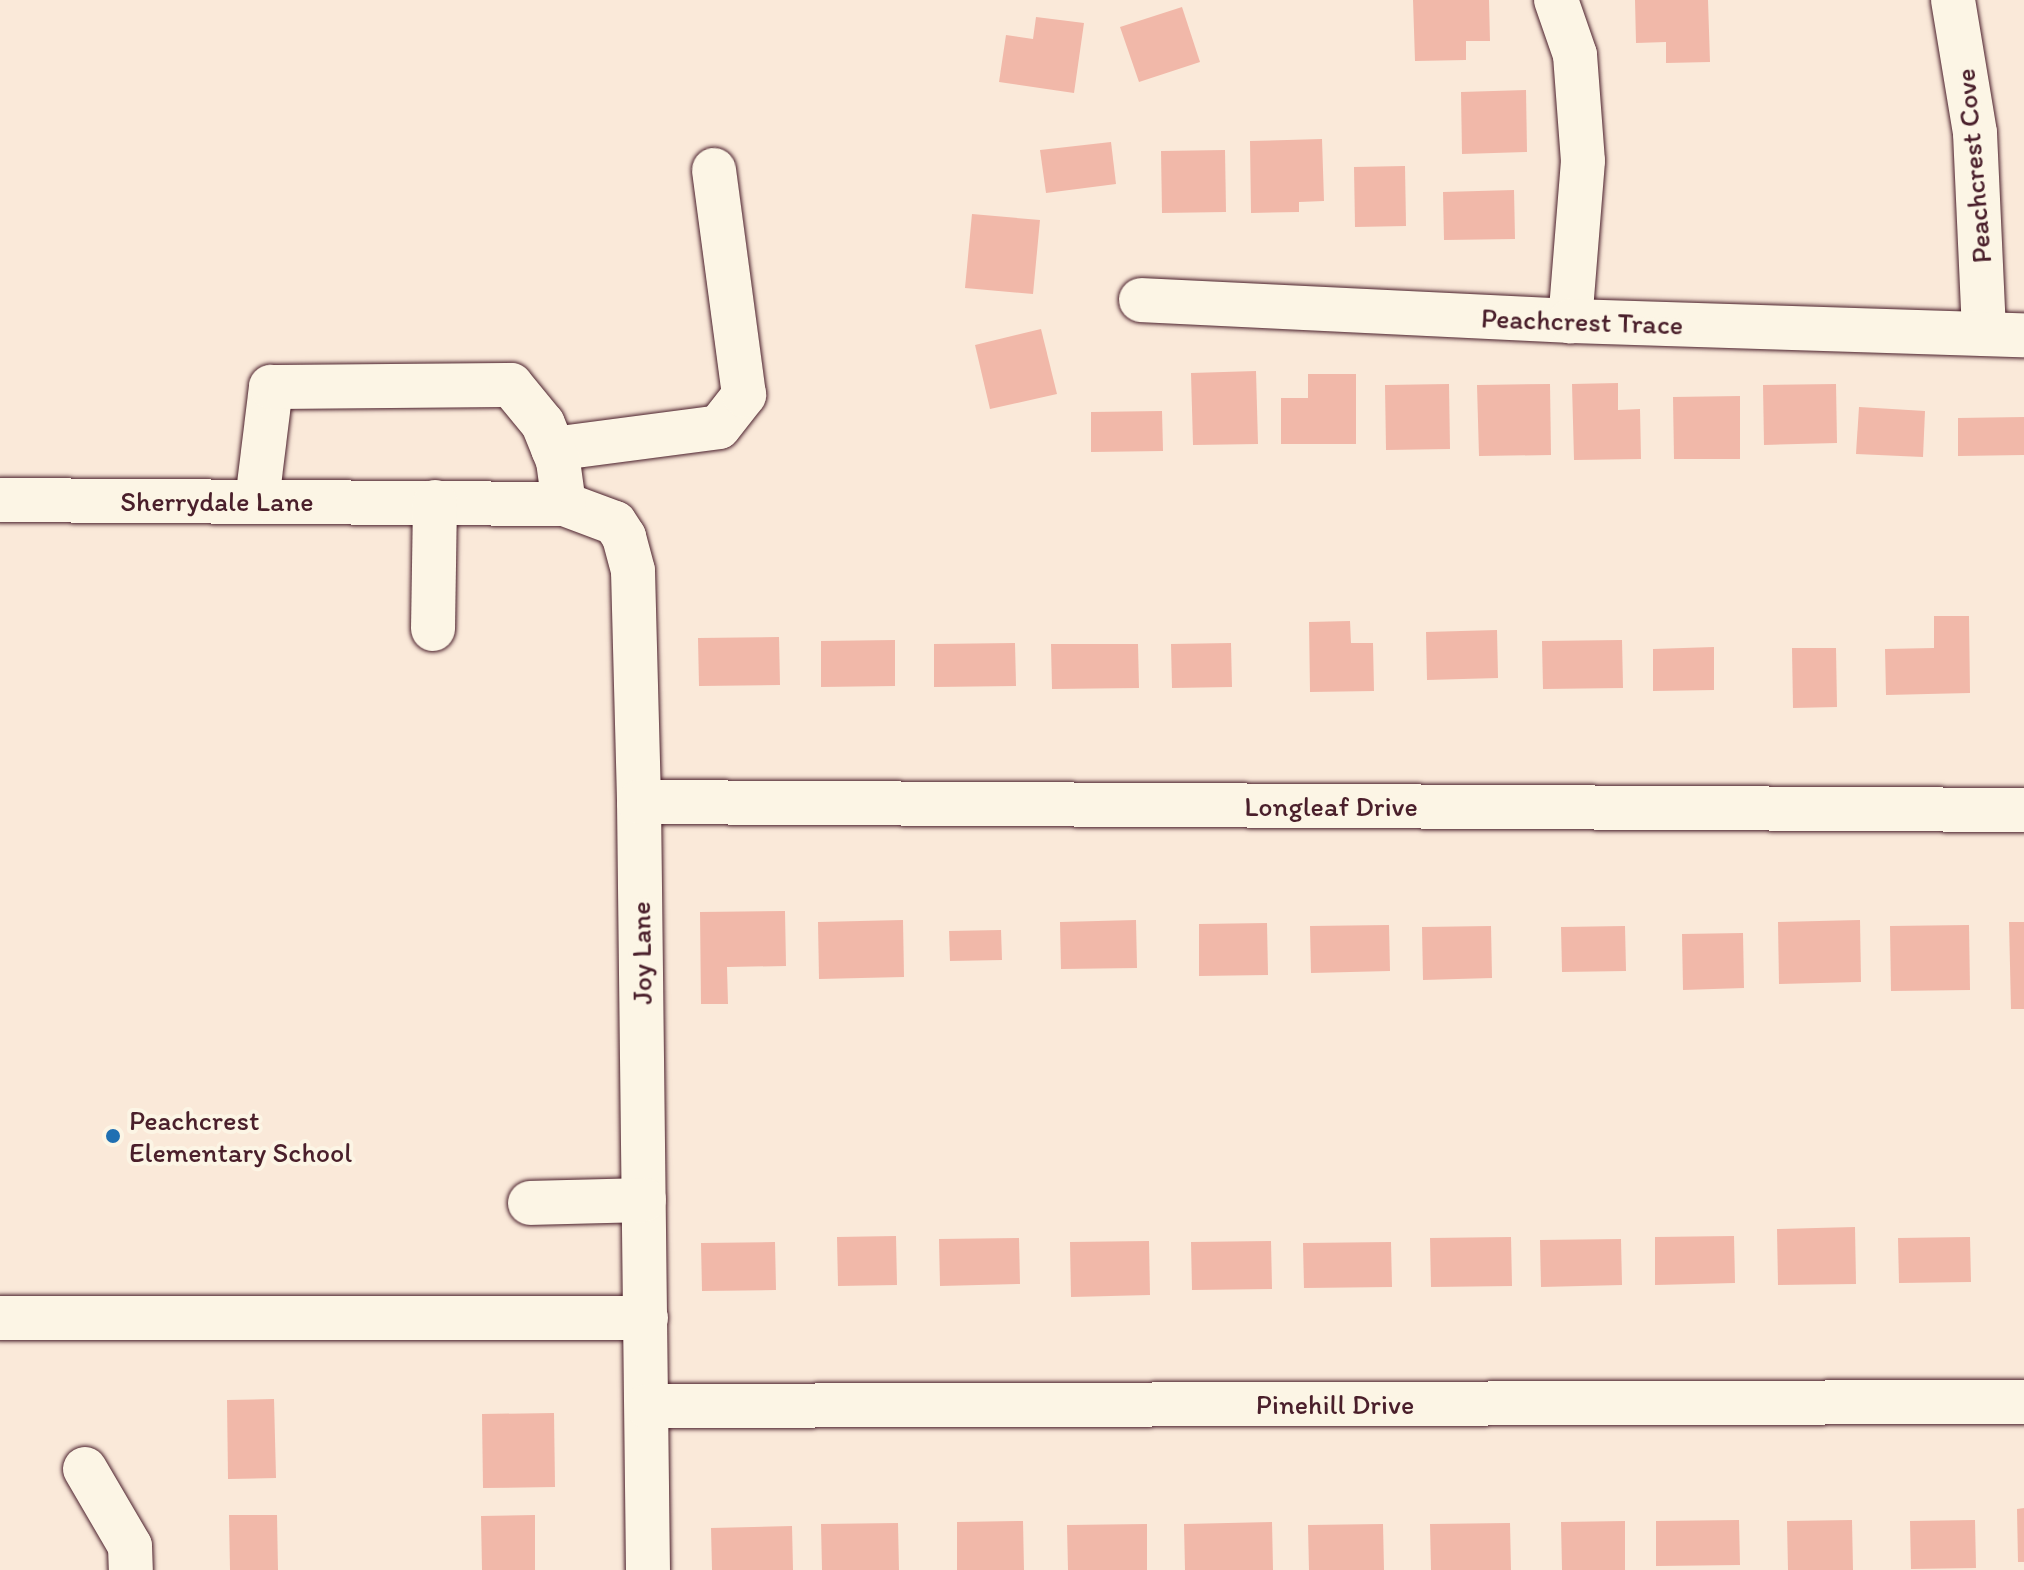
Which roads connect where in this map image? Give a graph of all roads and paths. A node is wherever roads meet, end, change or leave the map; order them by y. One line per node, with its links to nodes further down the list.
1 (1556, 0): 5 (street)
2 (1953, 0): 6 (street, Peachcrest Cove)
3 (714, 170): 7 (street)
4 (1141, 300): 5 (street, Peachcrest Trace)
5 (1570, 321): 6 (street, Peachcrest Trace)
6 (2004, 334)
7 (553, 449): 9 (street); 11 (street)
8 (0, 500): 9 (street, Sherrydale Lane)
9 (257, 501): 10 (street, Sherrydale Lane)
10 (435, 502): 11 (street, Joy Lane); 12 (street)
11 (564, 504): 13 (street, Joy Lane)
12 (433, 629)
13 (639, 802): 14 (street, Longleaf Drive); 15 (street, Joy Lane)
14 (2024, 810)
15 (644, 1200): 16 (street); 18 (street, Joy Lane)
16 (530, 1203)
17 (0, 1318): 18 (street)
18 (646, 1318): 20 (street, Joy Lane)
19 (2024, 1402): 20 (street, Pinehill Drive)
20 (647, 1406): 23 (street, Joy Lane)
21 (85, 1469): 22 (street)
22 (131, 1570)
23 (648, 1570)

